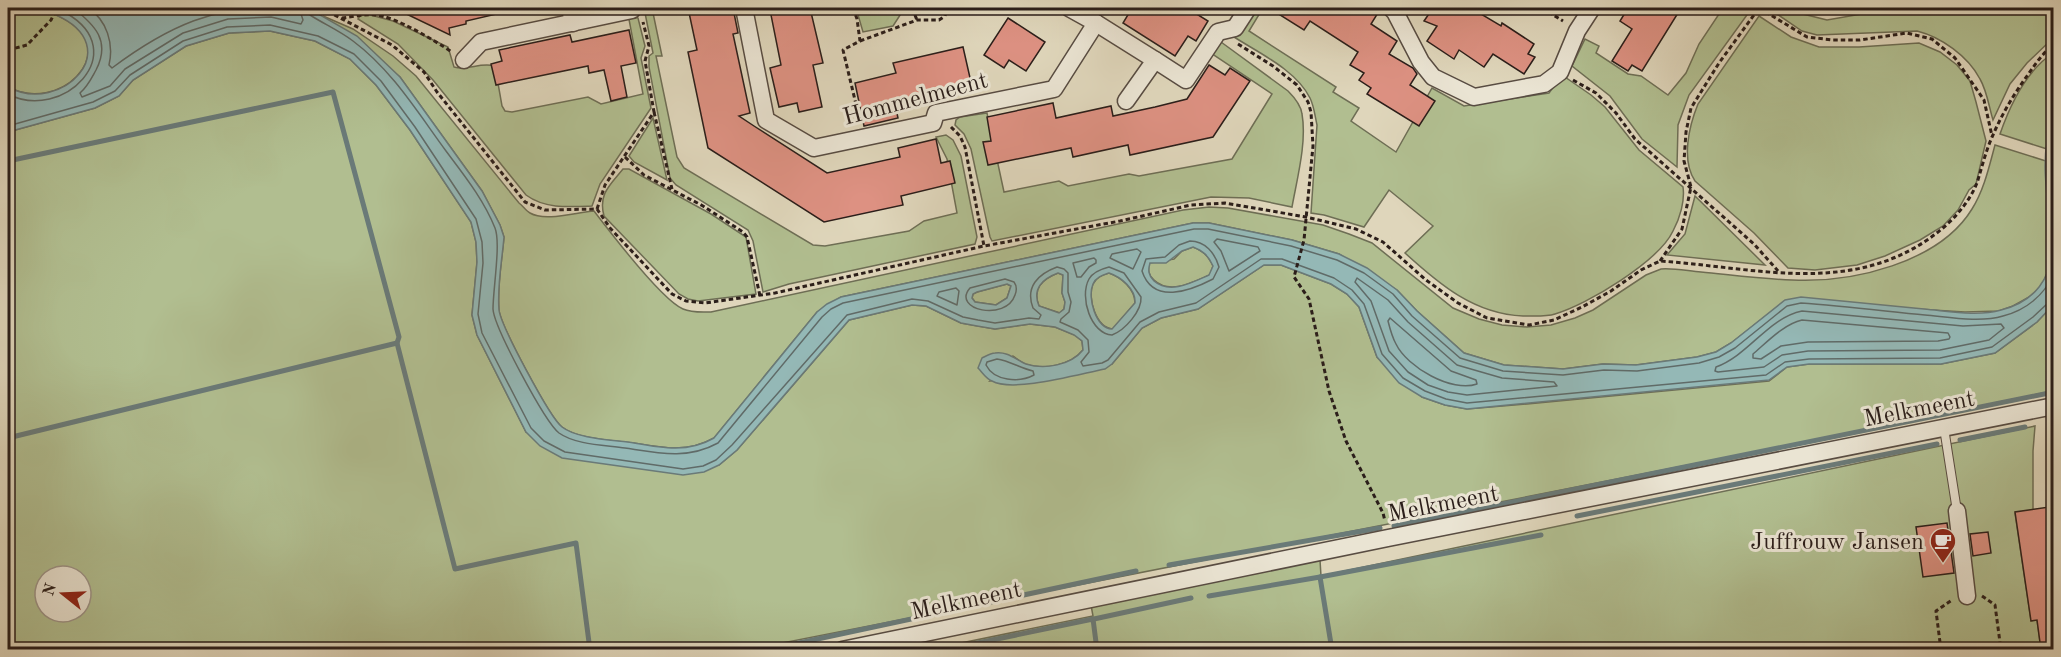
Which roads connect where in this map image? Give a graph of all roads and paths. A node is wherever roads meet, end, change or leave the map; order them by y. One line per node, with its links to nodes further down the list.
1 (57, 8): 22 (path)
2 (321, 8): 15 (path)
3 (744, 8): 30 (street, Hommelmeent)
4 (853, 8): 20 (path)
5 (912, 8): 16 (path)
6 (946, 8): 16 (path)
7 (1069, 8): 17 (street)
8 (1248, 8): 19 (street)
9 (1391, 8): 25 (street)
10 (1542, 8): 18 (path)
11 (1592, 8): 18 (street)
12 (1759, 8): 29 (path); 32 (path)
13 (632, 9): 14 (street); 27 (path)
14 (572, 15): 23 (street)
15 (340, 18): 23 (path); 34 (path)
16 (917, 20): 20 (path)
17 (1096, 23): 24 (street); 28 (street, Hommelmeent)
18 (1577, 31): 25 (street)
19 (1218, 32): 24 (street); 35 (path)
20 (860, 41): 30 (path)
21 (2054, 45): 29 (path)
22 (8, 50)
23 (464, 60)
24 (1155, 60): 26 (street)
25 (1560, 72): 32 (path)
26 (1126, 101)
27 (654, 112): 31 (path); 33 (path)
28 (936, 113): 30 (street, Hommelmeent); 36 (path)
29 (1992, 136): 38 (path)
30 (864, 138)
31 (625, 157): 33 (path); 34 (path)
32 (1690, 187): 37 (path); 38 (path)
33 (672, 190): 39 (path)
34 (597, 209): 39 (path)
35 (1306, 217): 36 (path); 37 (path); 43 (path)
36 (984, 246): 39 (path)
37 (1660, 261): 38 (path)
38 (1779, 273)
39 (760, 296)
40 (2054, 406): 41 (street, Melkmeent)
41 (1944, 428): 42 (lane); 43 (street, Melkmeent)
42 (1957, 511): 44 (street)
43 (1388, 538): 45 (street, Melkmeent)
44 (1967, 596): 46 (path); 47 (path)
45 (842, 650)
46 (1941, 650)
47 (2001, 650)

